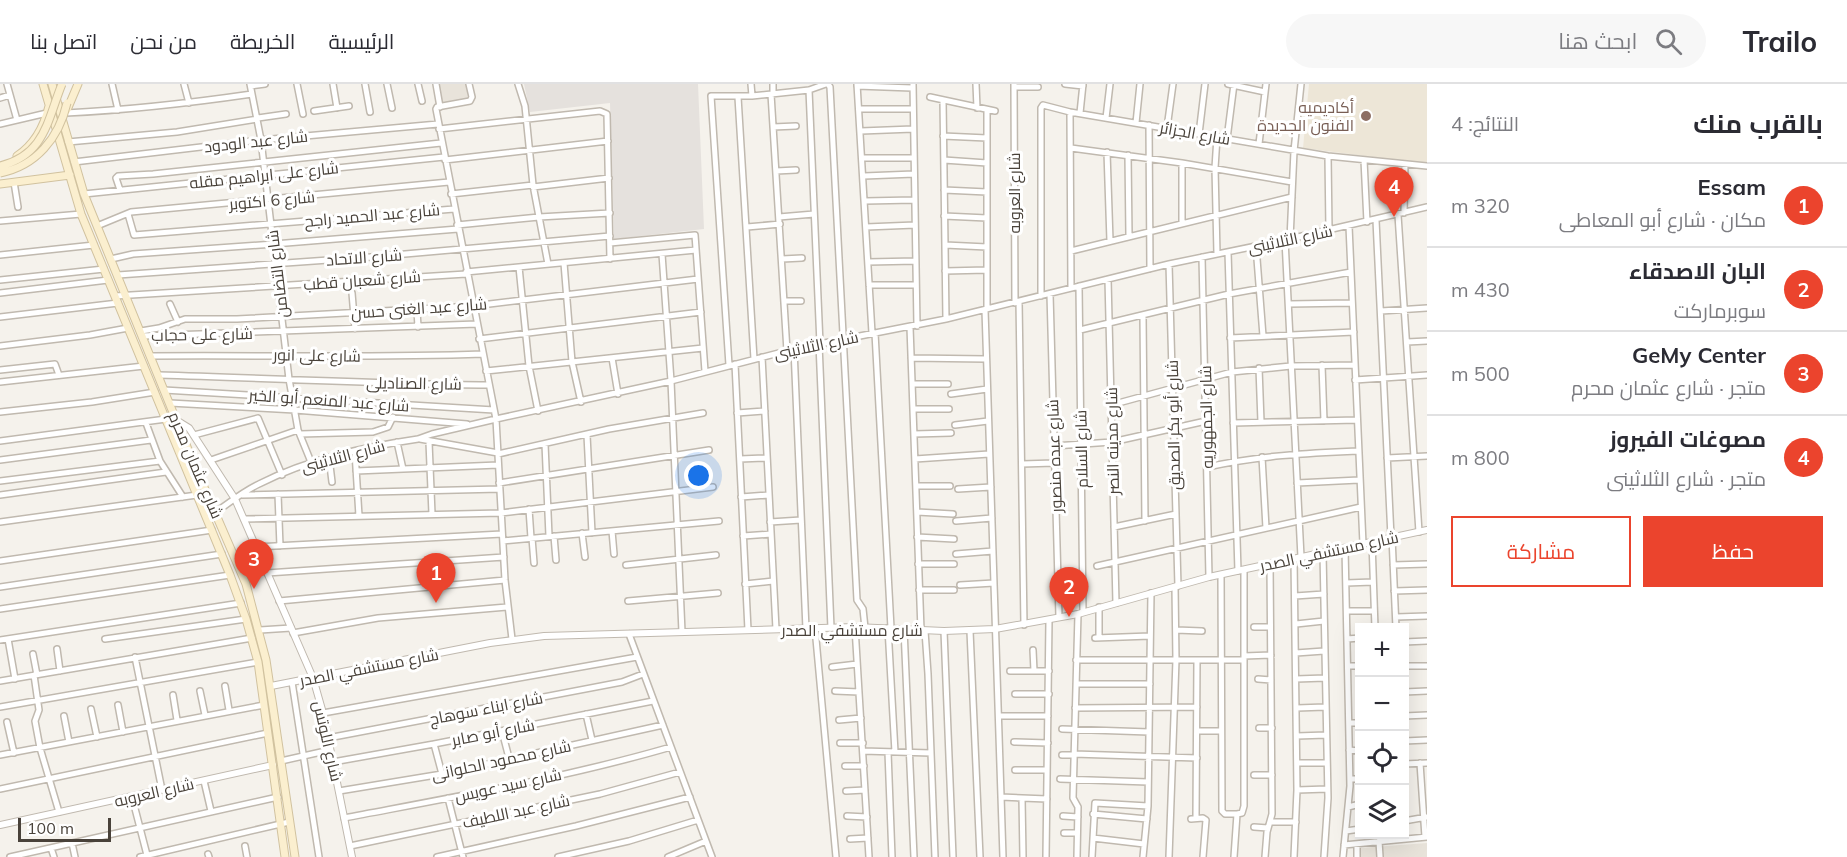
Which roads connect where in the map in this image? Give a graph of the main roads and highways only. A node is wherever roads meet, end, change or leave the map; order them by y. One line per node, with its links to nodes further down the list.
1 (43, 84): 6 (main road, شارع عثمان محرم)
2 (62, 84): 8 (main road, bridge)
3 (73, 84): 9 (main road, bridge)
4 (78, 84): 7 (main road)
5 (54, 86): 6 (main road); 7 (main road, شارع عثمان محرم)
6 (50, 105): 8 (main road); 10 (main road, شارع عثمان محرم)
7 (62, 120): 12 (main road, شارع عثمان محرم)
8 (0, 164)
9 (0, 173)
10 (70, 175): 11 (main road); 12 (main road, شارع عثمان محرم)
11 (0, 184)
12 (286, 823): 13 (main road, شارع عثمان محرم); 14 (main road, شارع عثمان محرم)
13 (285, 857)
14 (295, 857)

